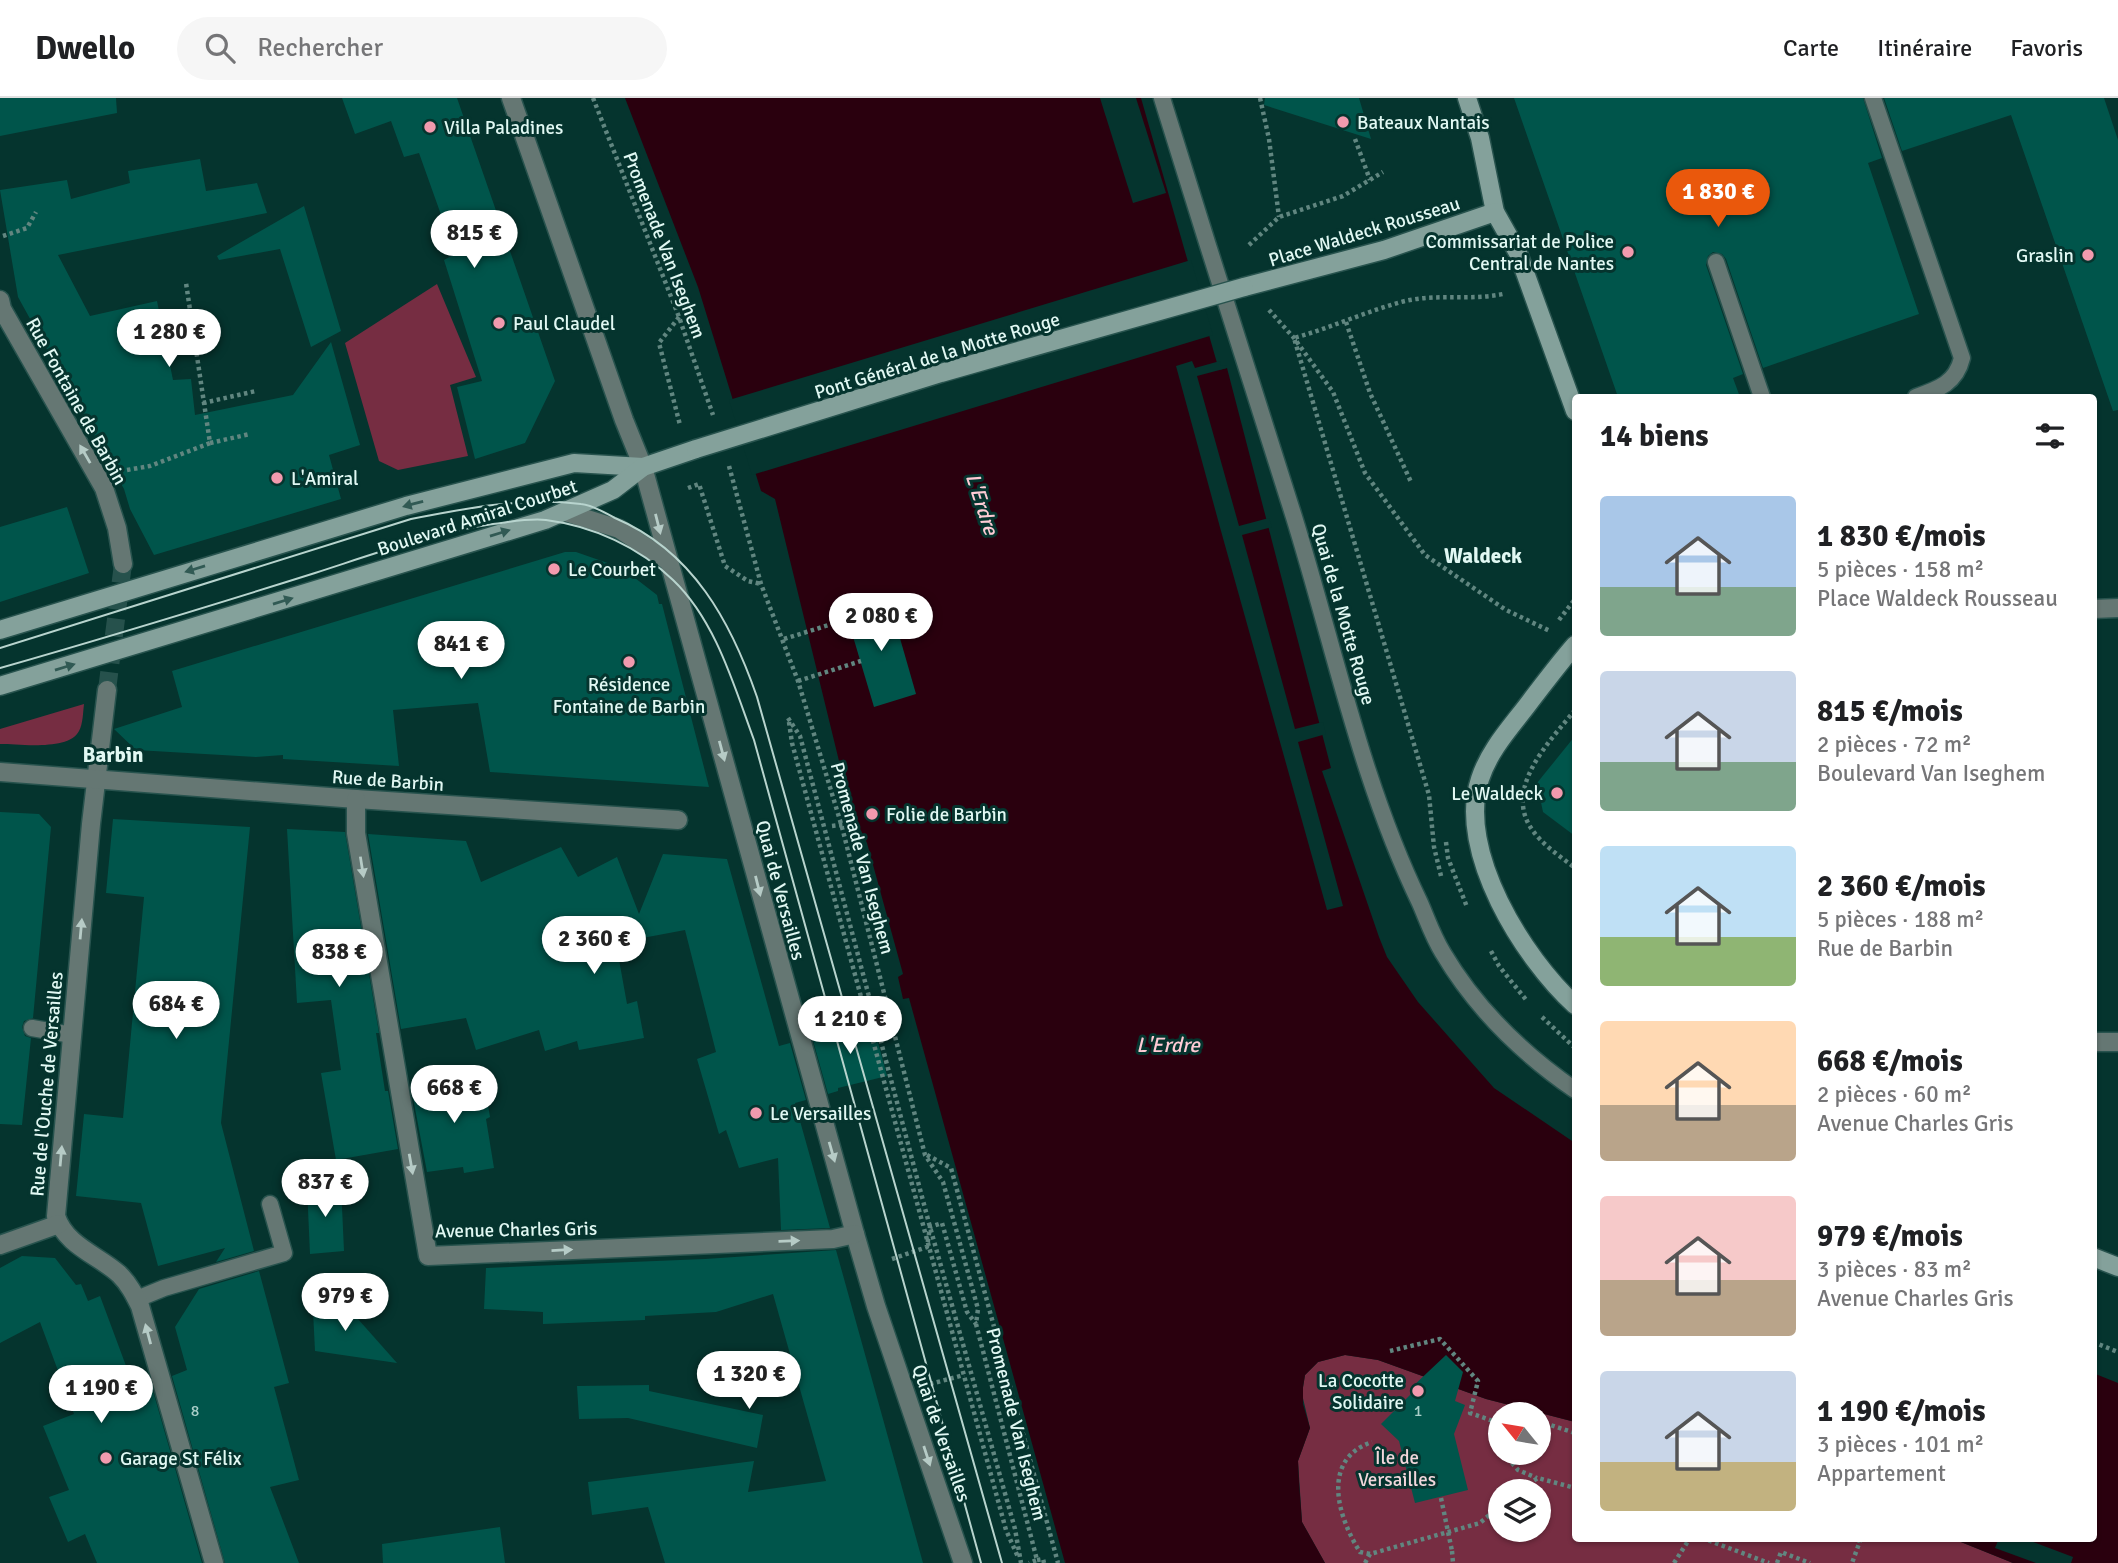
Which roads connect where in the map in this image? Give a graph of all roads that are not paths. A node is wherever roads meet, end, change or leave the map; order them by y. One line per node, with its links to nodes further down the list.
1 (511, 98): 12 (street, Quai de Versailles)
2 (1161, 98): 31 (lane, Quai de la Motte Rouge)
3 (1467, 98): 5 (street)
4 (1873, 98): 10 (lane)
5 (1495, 212): 7 (street, Place Waldeck Rousseau); 11 (street)
6 (1716, 262): 9 (lane)
7 (1244, 287): 12 (street, Pont Général de la Motte Rouge, bridge)
8 (0, 300): 15 (street, Rue Fontaine de Barbin, one-way to 8)
9 (1761, 394)
10 (1925, 394)
11 (1572, 403)
12 (643, 467): 13 (street, Boulevard Amiral Courbet); 14 (street, Quai de Versailles, one-way to 14); 18 (street, Boulevard Amiral Courbet, one-way to 18)
13 (565, 512): 14 (street); 20 (street, Boulevard Amiral Courbet, one-way to 13)
14 (668, 561): 34 (street, Quai de Versailles, one-way to 34)
15 (123, 564)
16 (2118, 608): 17 (street)
17 (2097, 609)
18 (0, 629)
19 (1572, 649): 26 (street)
20 (0, 686)
21 (107, 690): 23 (street, Rue de l'Ouche de Versailles)
22 (0, 772): 23 (street, Rue de Barbin)
23 (96, 779): 24 (street, Rue de Barbin); 28 (street, Rue de l'Ouche de Versailles, one-way to 23)
24 (356, 799): 25 (street, Rue de Barbin); 34 (street, Avenue Charles Gris, one-way to 34)
25 (678, 820)
26 (1572, 1002)
27 (32, 1028): 28 (lane)
28 (72, 1035): 33 (street, Rue de l'Ouche de Versailles, one-way to 28)
29 (2097, 1042): 30 (street)
30 (2118, 1042)
31 (1572, 1088)
32 (270, 1204): 38 (lane)
33 (59, 1224): 35 (street); 38 (street, Rue de l'Ouche de Versailles)
34 (855, 1234): 40 (street, Quai de Versailles, one-way to 40)
35 (0, 1245)
36 (2097, 1259): 37 (street)
37 (2118, 1267)
38 (137, 1299): 39 (street, Rue de l'Ouche de Versailles, one-way to 38)
39 (214, 1563)
40 (963, 1563)

